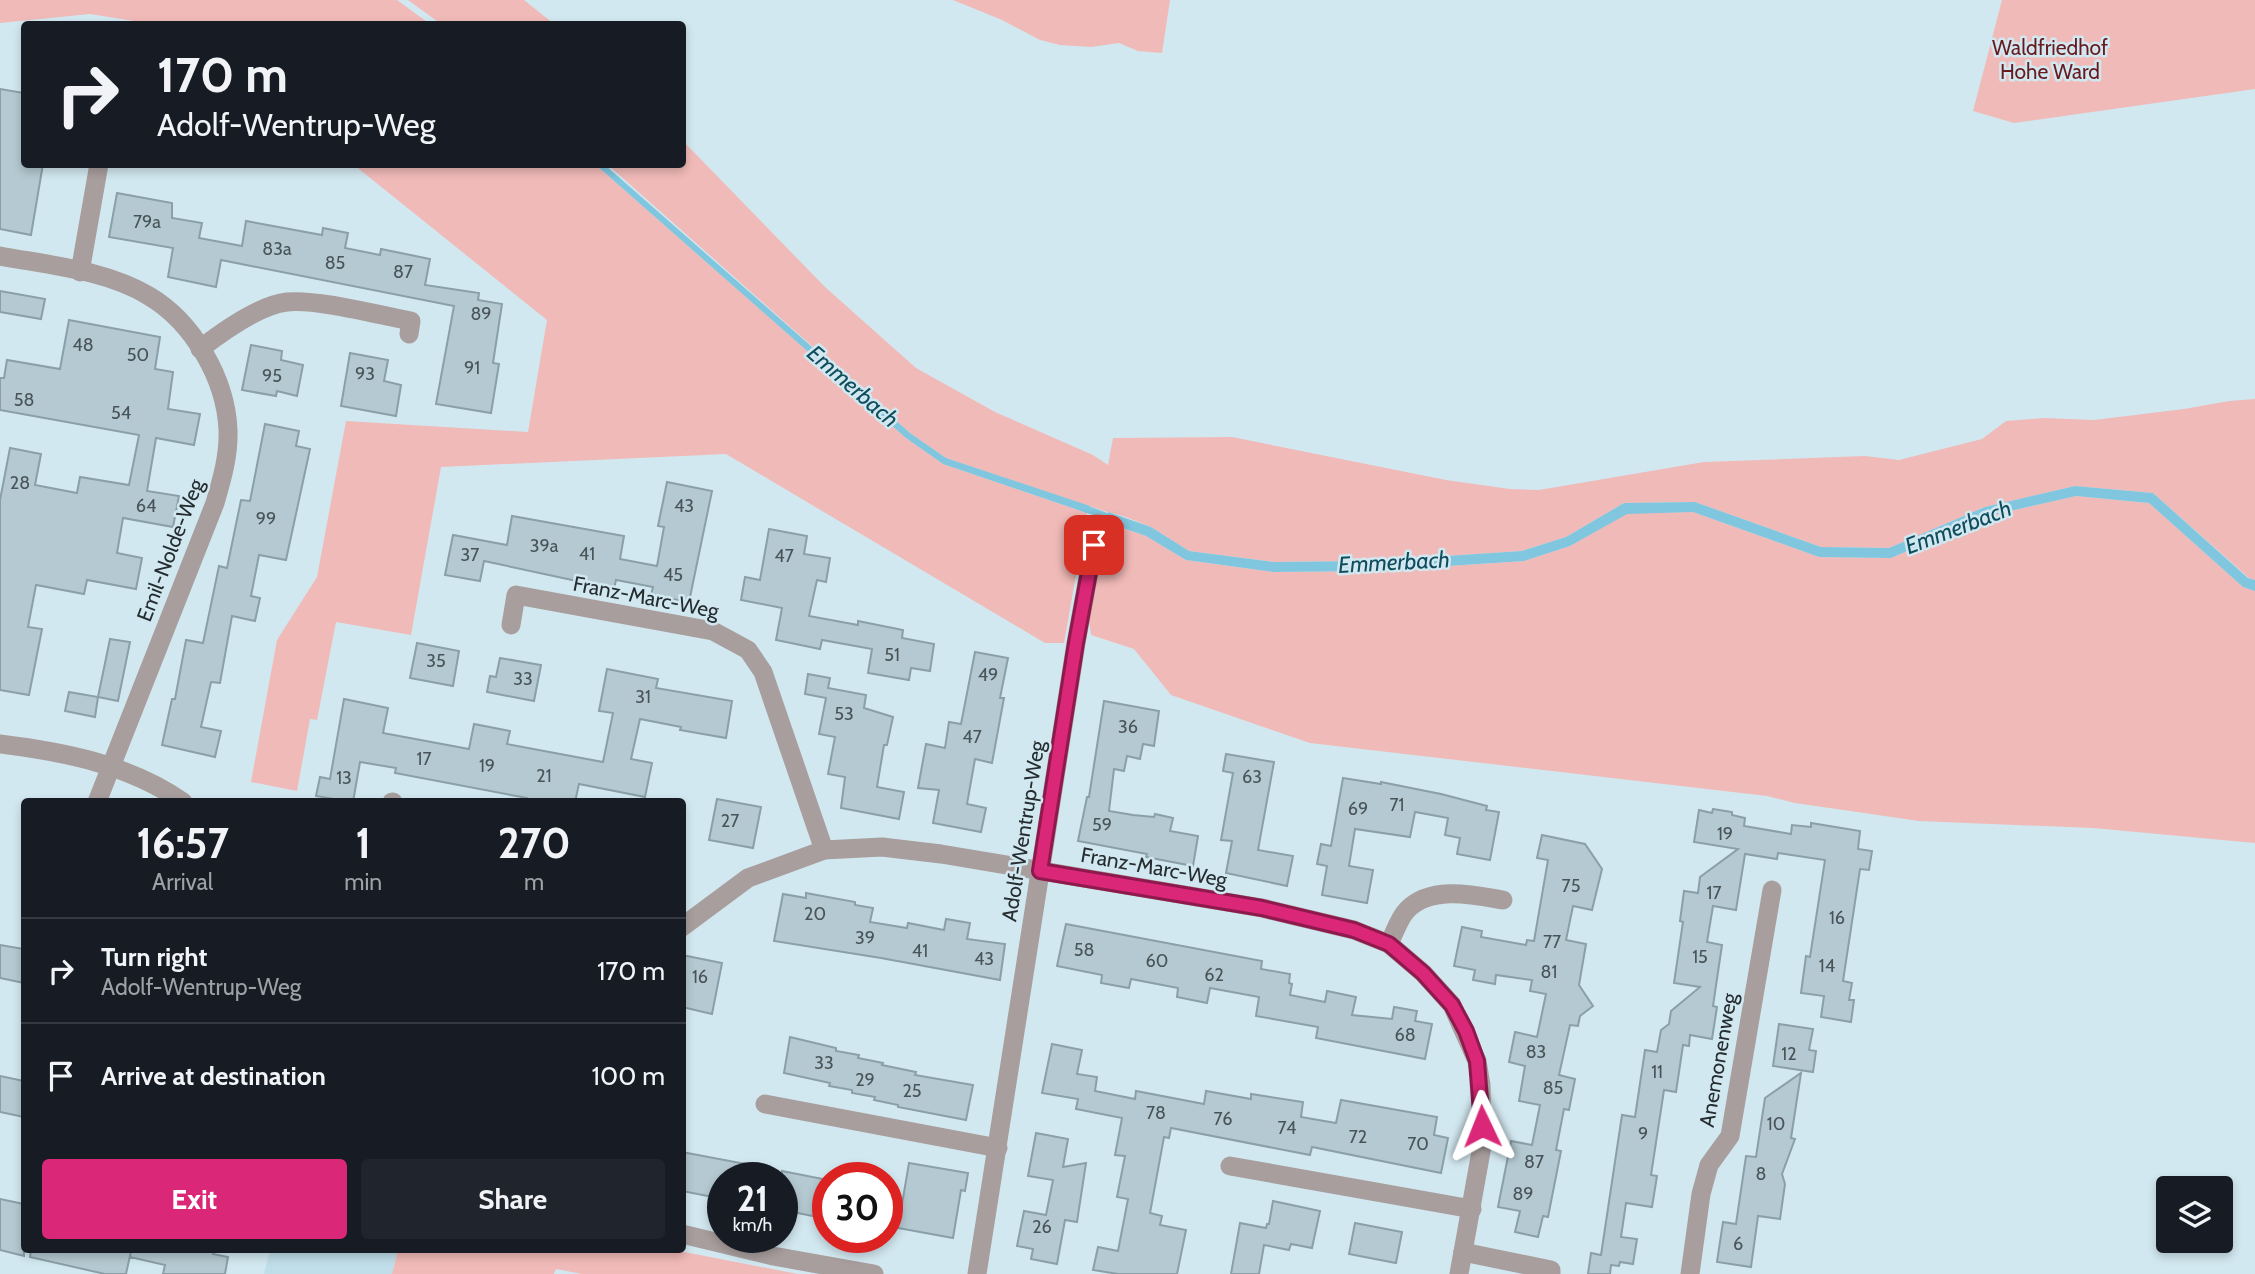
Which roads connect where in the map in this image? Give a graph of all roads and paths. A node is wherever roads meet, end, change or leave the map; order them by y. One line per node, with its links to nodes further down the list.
1 (98, 168): 3 (street)
2 (0, 256): 3 (street, Emil-Nolde-Weg)
3 (80, 272): 5 (street, Emil-Nolde-Weg)
4 (409, 334): 5 (street)
5 (200, 349): 9 (street, Emil-Nolde-Weg)
6 (1098, 523): 13 (street, Adolf-Wentrup-Weg)
7 (511, 625): 12 (street, Franz-Marc-Weg)
8 (0, 744): 9 (street)
9 (110, 765): 10 (street, Emil-Nolde-Weg); 11 (street)
10 (98, 798)
11 (178, 798)
12 (824, 850): 13 (street, Franz-Marc-Weg); 16 (street, Franz-Marc-Weg)
13 (1040, 871): 17 (street, Franz-Marc-Weg); 19 (street, Adolf-Wentrup-Weg)
14 (1772, 890): 28 (street, Anemonenweg)
15 (1503, 901): 17 (street)
16 (686, 924)
17 (1389, 944): 21 (street, Franz-Marc-Weg)
18 (765, 1104): 19 (street)
19 (998, 1148): 25 (street, Adolf-Wentrup-Weg)
20 (1230, 1166): 21 (street)
21 (1472, 1209): 23 (street, Franz-Marc-Weg)
22 (686, 1235): 24 (street)
23 (1463, 1252): 26 (street, Franz-Marc-Weg); 27 (street)
24 (874, 1274)
25 (977, 1274)
26 (1459, 1274)
27 (1551, 1274)
28 (1690, 1274)

